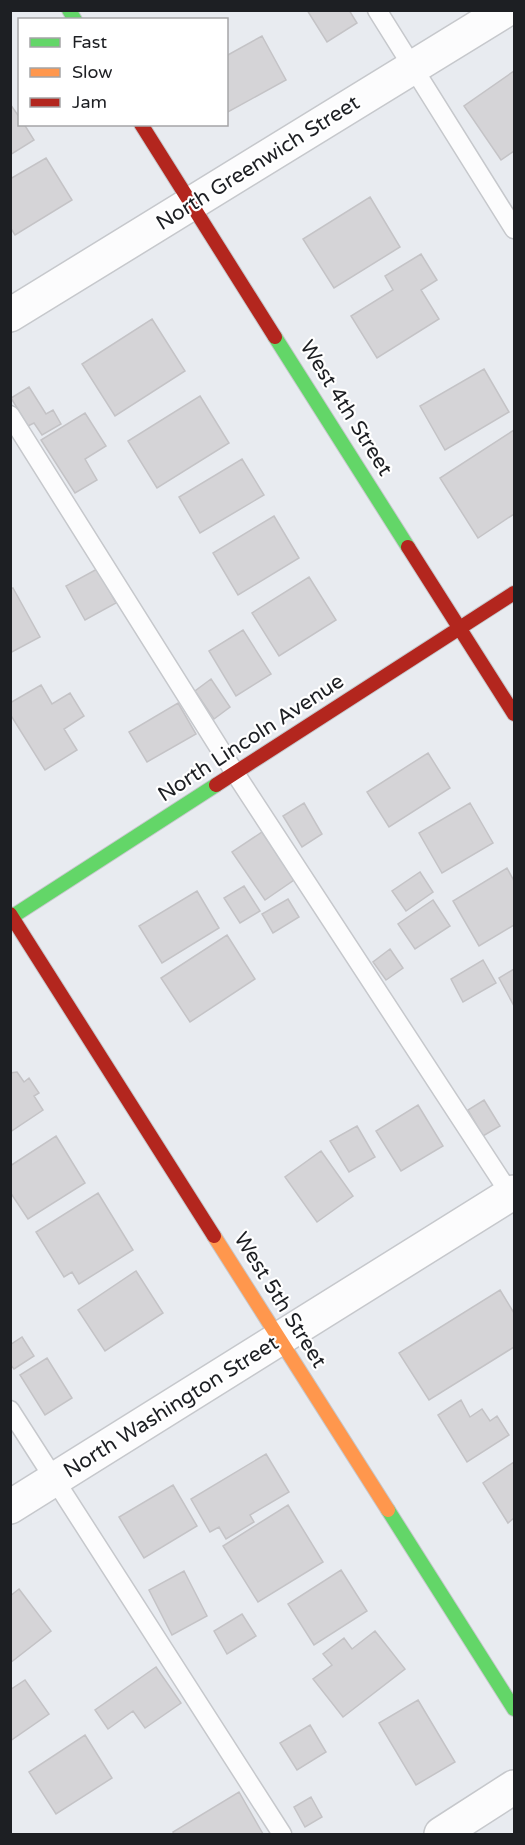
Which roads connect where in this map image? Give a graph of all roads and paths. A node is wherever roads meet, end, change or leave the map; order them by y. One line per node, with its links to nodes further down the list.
1 (377, 10): 3 (lane)
2 (506, 10): 3 (street, North Greenwich Street)
3 (413, 68): 5 (street, North Greenwich Street); 6 (lane)
4 (142, 126): 5 (street, West 4th Street)
5 (191, 204): 7 (street, North Greenwich Street); 10 (street, West 4th Street)
6 (514, 229)
7 (10, 315)
8 (10, 415): 12 (lane)
9 (514, 592): 10 (street, North Lincoln Avenue)
10 (460, 628): 11 (street, West 4th Street); 12 (street, North Lincoln Avenue)
11 (514, 714)
12 (235, 773): 13 (street, North Lincoln Avenue); 14 (lane)
13 (11, 916): 15 (street, West 5th Street)
14 (513, 1196): 15 (street, North Washington Street)
15 (280, 1339): 17 (street, North Washington Street); 19 (street, West 5th Street)
16 (10, 1410): 17 (lane)
17 (55, 1479): 18 (street, North Washington Street); 21 (lane)
18 (10, 1507)
19 (514, 1709)
20 (514, 1788): 22 (street)
21 (282, 1834)
22 (441, 1834)

